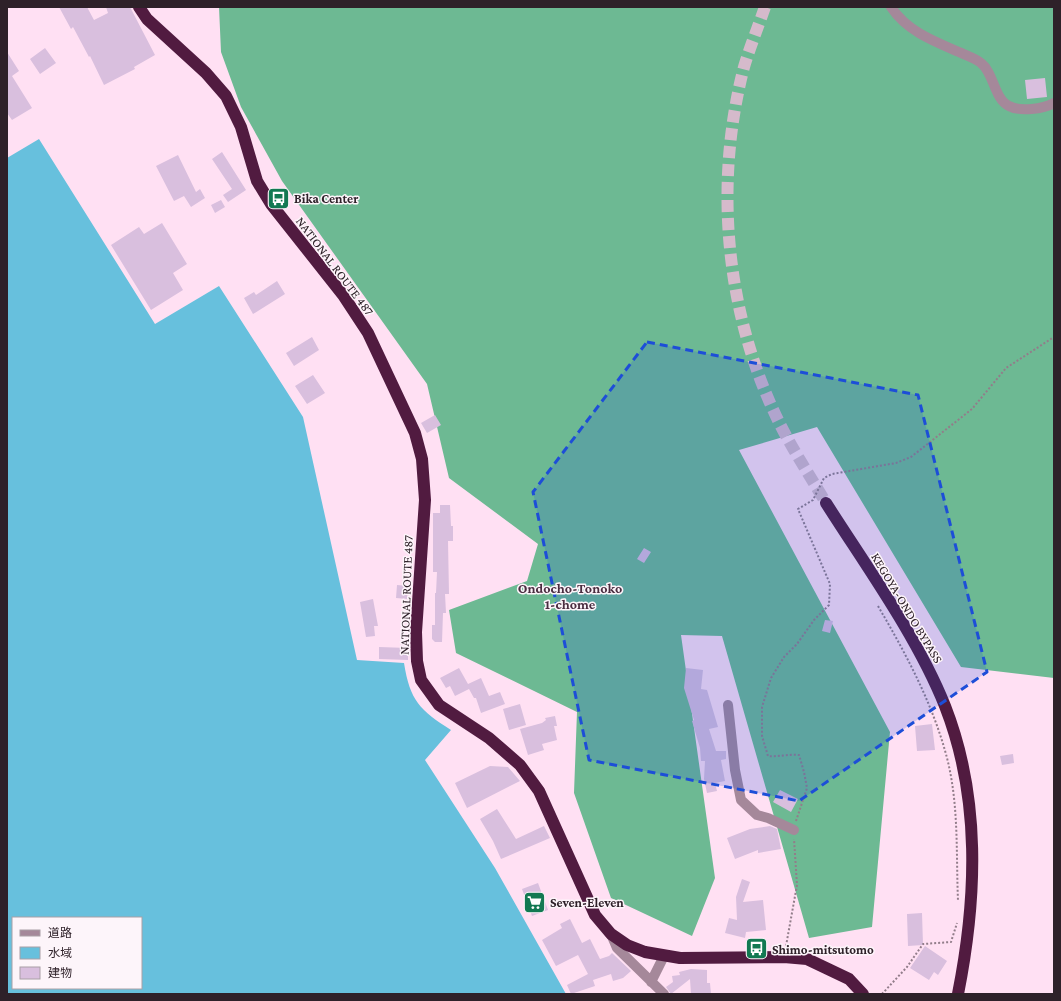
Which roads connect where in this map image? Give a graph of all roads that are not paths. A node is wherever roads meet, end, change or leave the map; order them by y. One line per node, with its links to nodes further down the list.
1 (139, 7): 7 (highway, NATIONAL ROUTE 487)
2 (890, 7): 3 (street)
3 (1054, 103)
4 (826, 503): 12 (highway, KEGOYA-ONDO BYPASS)
5 (728, 705): 6 (street)
6 (794, 830)
7 (611, 934): 8 (highway, NATIONAL ROUTE 487); 9 (street)
8 (664, 956): 9 (street); 11 (highway, NATIONAL ROUTE 487)
9 (651, 982): 10 (street)
10 (664, 994)
11 (864, 994)
12 (958, 994)

